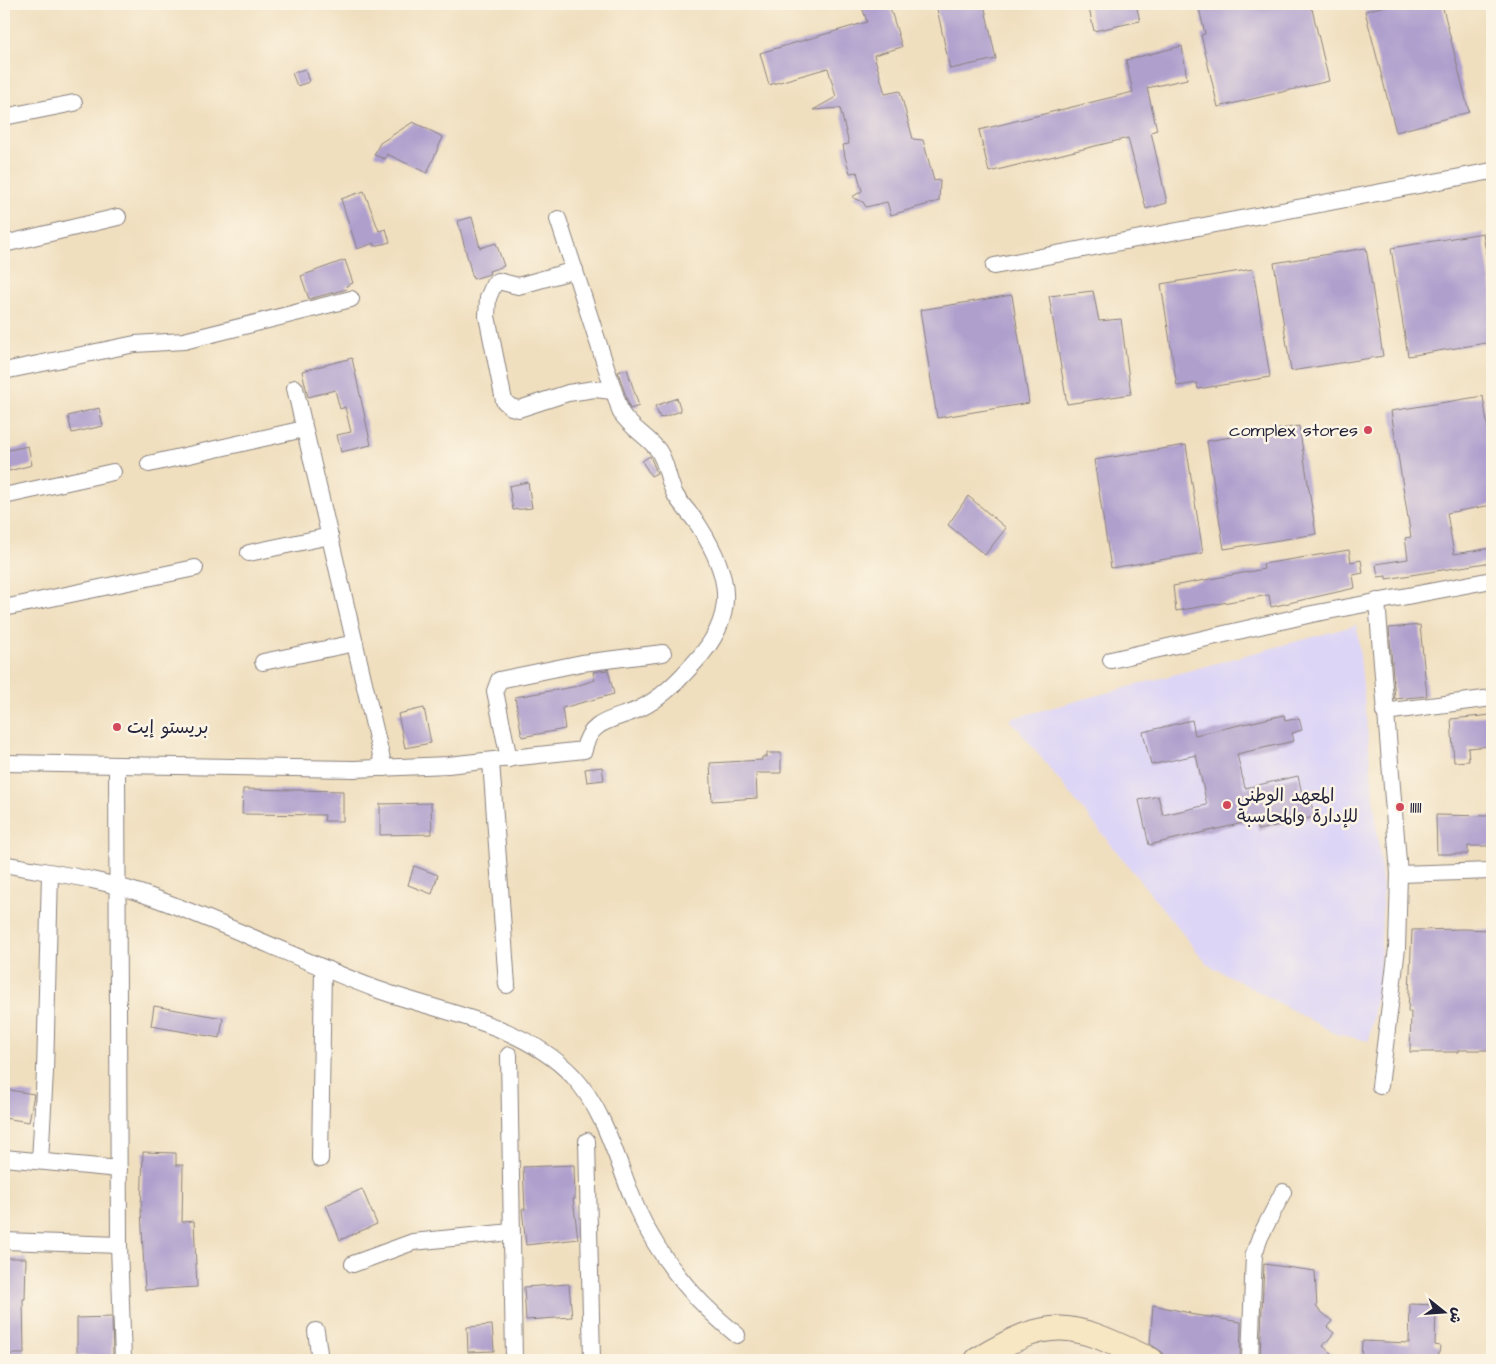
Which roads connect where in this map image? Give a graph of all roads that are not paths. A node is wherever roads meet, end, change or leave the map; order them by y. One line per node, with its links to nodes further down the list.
1 (74, 103): 2 (street)
2 (4, 117)
3 (1492, 171): 7 (street)
4 (118, 217): 6 (street)
5 (558, 219): 8 (street)
6 (4, 244)
7 (994, 266)
8 (574, 270): 12 (street); 12 (street)
9 (351, 299): 10 (street)
10 (4, 371)
11 (295, 388): 13 (street)
12 (612, 390): 29 (street)
13 (304, 429): 14 (street); 17 (street)
14 (149, 464)
15 (113, 472): 16 (street)
16 (4, 496)
17 (330, 536): 18 (street); 23 (street)
18 (249, 553)
19 (194, 568): 22 (street)
20 (1492, 580): 21 (street)
21 (1377, 601): 25 (street); 28 (street)
22 (4, 608)
23 (354, 643): 26 (street); 33 (street)
24 (663, 653): 29 (street)
25 (1111, 660)
26 (263, 662)
27 (1492, 698): 28 (street)
28 (1384, 712): 37 (street)
29 (509, 759): 30 (street)
30 (491, 761): 33 (street); 40 (street)
31 (4, 763): 32 (street)
32 (117, 766): 33 (street); 38 (street)
33 (384, 768)
34 (4, 864): 36 (street)
35 (1492, 871): 37 (street)
36 (50, 873): 38 (street); 46 (street)
37 (1399, 874): 42 (street)
38 (119, 887): 39 (street); 47 (street)
39 (323, 968): 45 (street); 54 (street)
40 (507, 985)
41 (509, 1055): 49 (street)
42 (1380, 1086)
43 (587, 1141): 58 (street)
44 (4, 1158): 46 (street)
45 (320, 1158)
46 (40, 1161): 47 (street)
47 (119, 1170): 51 (street)
48 (1283, 1192): 61 (street)
49 (511, 1232): 52 (street); 57 (street)
50 (4, 1241): 51 (street)
51 (120, 1245): 55 (street)
52 (353, 1264)
53 (316, 1331): 56 (street)
54 (737, 1335)
55 (123, 1360)
56 (320, 1360)
57 (514, 1360)
58 (592, 1360)
59 (977, 1360): 60 (street)
60 (1151, 1360)
61 (1250, 1360)

